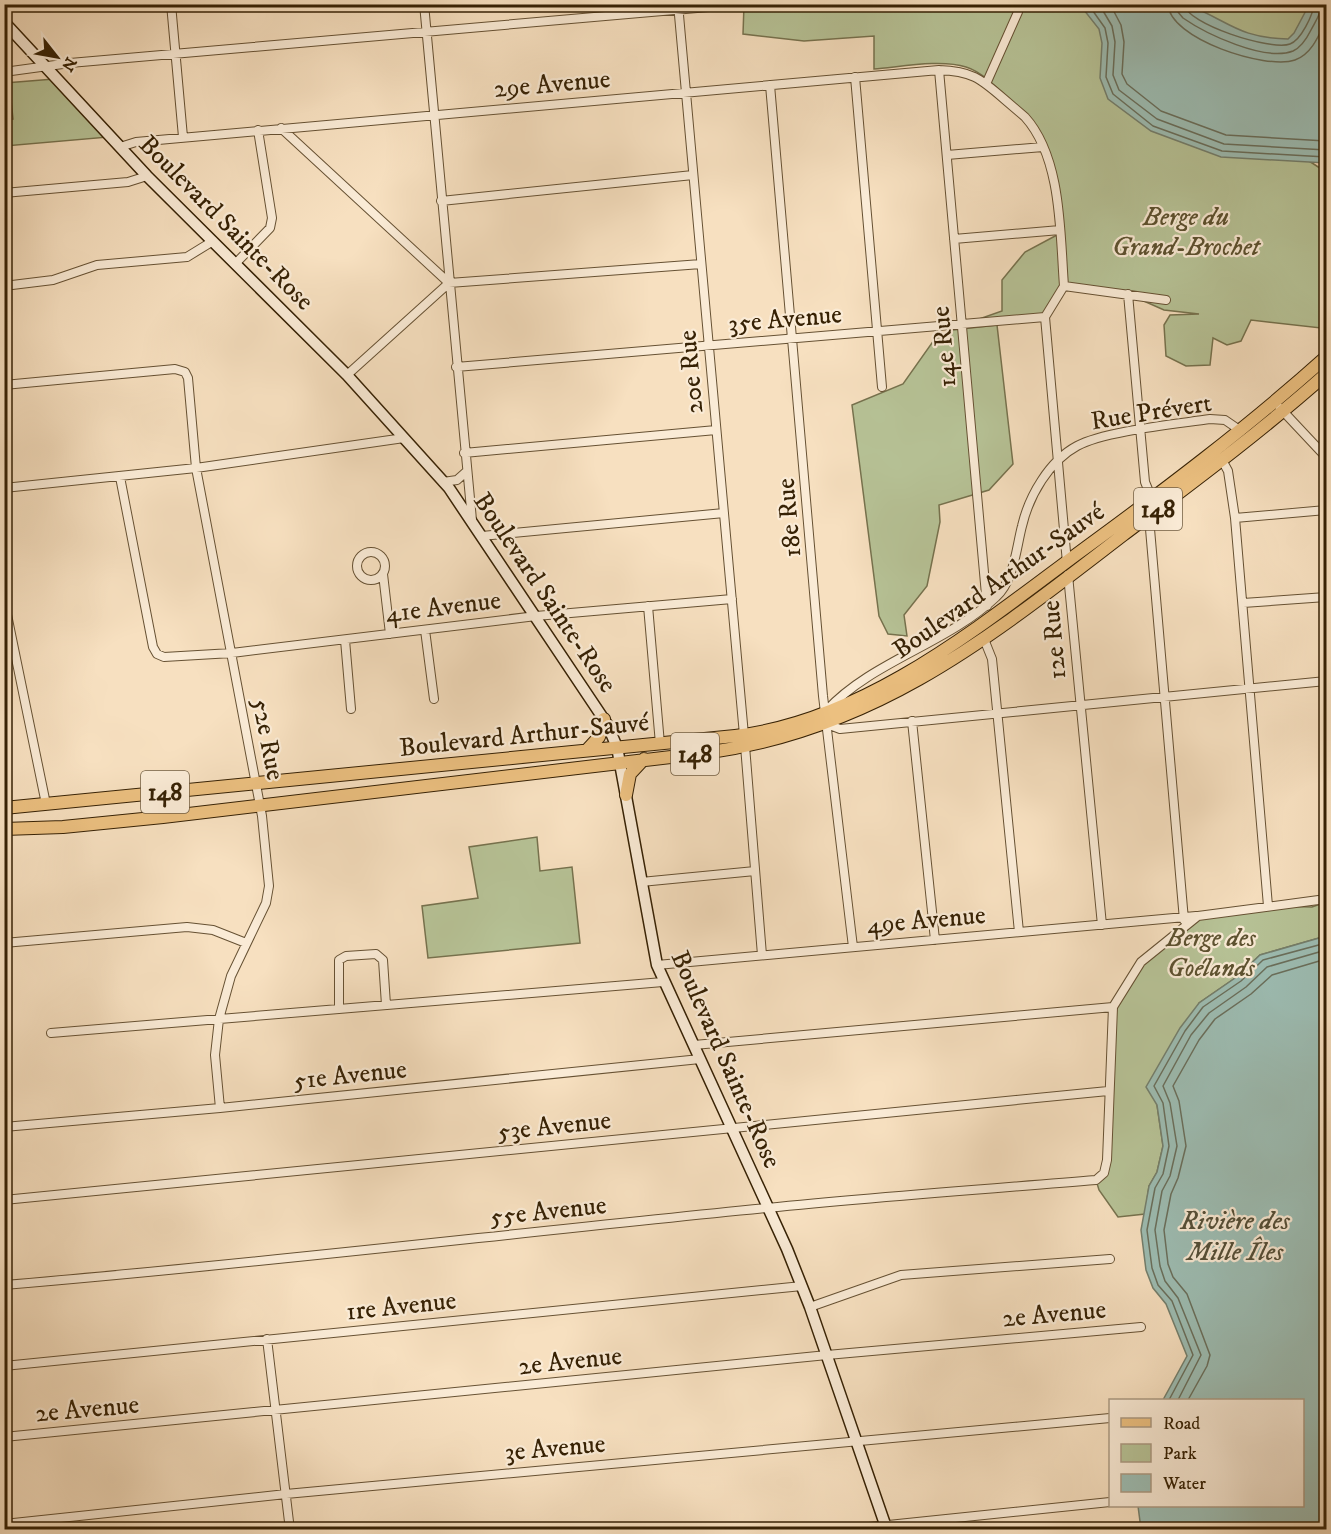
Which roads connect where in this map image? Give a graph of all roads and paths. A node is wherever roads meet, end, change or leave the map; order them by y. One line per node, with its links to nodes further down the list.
1 (171, 4): 8 (street)
2 (424, 4): 7 (street)
3 (1018, 4): 13 (street)
4 (720, 6): 5 (street)
5 (678, 8): 7 (street); 15 (street, 20e Rue)
6 (4, 22): 9 (street, Boulevard Sainte-Rose)
7 (426, 32): 8 (street); 16 (street)
8 (175, 54): 9 (street); 19 (street)
9 (46, 68): 11 (street); 20 (street, Boulevard Sainte-Rose)
10 (939, 70): 12 (street, 29e Avenue); 13 (street, 29e Avenue); 22 (street, 14e Rue)
11 (4, 72)
12 (855, 77): 14 (street, 29e Avenue); 39 (street)
13 (986, 84): 21 (street, 29e Avenue)
14 (770, 85): 15 (street, 29e Avenue); 40 (street, 18e Rue)
15 (686, 92): 16 (street, 29e Avenue); 23 (street, 20e Rue)
16 (433, 114): 17 (street, 29e Avenue); 26 (street)
17 (281, 128): 18 (street, 29e Avenue); 32 (street)
18 (258, 130): 19 (street, 29e Avenue); 30 (street)
19 (183, 137): 20 (street, 29e Avenue)
20 (120, 147): 24 (street, Boulevard Sainte-Rose)
21 (1043, 147): 22 (street); 27 (street, 29e Avenue)
22 (947, 155): 28 (street, 14e Rue)
23 (693, 175): 26 (street); 31 (street, 20e Rue)
24 (147, 176): 25 (street); 29 (street, Boulevard Sainte-Rose)
25 (4, 193)
26 (441, 201): 32 (street)
27 (1060, 230): 28 (street); 34 (street, 29e Avenue)
28 (954, 238): 38 (street, 14e Rue)
29 (213, 241): 30 (street, Boulevard Sainte-Rose); 33 (street)
30 (236, 263): 45 (street, Boulevard Sainte-Rose)
31 (701, 264): 32 (street); 41 (street, 20e Rue)
32 (448, 283): 43 (street); 45 (street)
33 (4, 286)
34 (1064, 286): 35 (street); 37 (street)
35 (1128, 294): 36 (street); 50 (street)
36 (1166, 300)
37 (1045, 317): 38 (street, 35e Avenue); 55 (street, 12e Rue)
38 (962, 324): 39 (street, 35e Avenue); 76 (street, 14e Rue)
39 (877, 331): 40 (street, 35e Avenue); 47 (street)
40 (793, 338): 41 (street, 35e Avenue); 92 (street, 18e Rue)
41 (709, 346): 43 (street, 35e Avenue); 49 (street, 20e Rue)
42 (1326, 357): 48 (main road, Boulevard Arthur-Sauvé / 148)
43 (456, 367): 53 (street)
44 (1326, 374): 48 (main road, Boulevard Arthur-Sauvé / 148)
45 (347, 375): 52 (street, Boulevard Sainte-Rose)
46 (4, 385): 57 (street, 52e Rue)
47 (882, 387)
48 (1279, 407): 51 (main road, Boulevard Arthur-Sauvé / 148); 54 (street)
49 (716, 430): 53 (street); 64 (street, 20e Rue)
50 (1142, 430): 51 (street, Rue Prévert); 55 (street, Rue Prévert); 62 (street)
51 (1244, 435): 56 (main road, Boulevard Arthur-Sauvé / 148); 62 (main road, Boulevard Arthur-Sauvé / 148)
52 (404, 438): 57 (street); 60 (street, Boulevard Sainte-Rose)
53 (464, 453): 58 (street)
54 (1326, 457)
55 (1058, 460): 69 (street, 12e Rue); 76 (street, Rue Prévert)
56 (1222, 460): 65 (street); 66 (main road, Boulevard Arthur-Sauvé / 148)
57 (196, 468): 59 (street); 84 (street, 52e Rue)
58 (466, 472): 60 (street); 67 (street)
59 (120, 477): 61 (street); 84 (street, 41e Avenue)
60 (443, 482): 67 (street, Boulevard Sainte-Rose)
61 (4, 488)
62 (1152, 499): 69 (main road, Boulevard Arthur-Sauvé / 148)
63 (1326, 510): 65 (street)
64 (724, 513): 68 (street); 73 (street, 20e Rue)
65 (1234, 518): 75 (street)
66 (1144, 519): 71 (main road, Boulevard Arthur-Sauvé / 148); 87 (street)
67 (472, 522): 68 (street, Boulevard Sainte-Rose)
68 (482, 536): 78 (street, Boulevard Sainte-Rose)
69 (1067, 562): 71 (street, 12e Rue); 79 (main road, Boulevard Arthur-Sauvé / 148)
70 (383, 574): 81 (street)
71 (1068, 577): 82 (main road, Boulevard Arthur-Sauvé / 148); 89 (street, 12e Rue)
72 (1326, 597): 75 (street)
73 (732, 599): 77 (street, 41e Avenue); 95 (street, 20e Rue)
74 (4, 600): 103 (street)
75 (1243, 603): 86 (street)
76 (987, 605): 79 (street, 14e Rue); 92 (street, Rue Prévert)
77 (648, 606): 78 (street, 41e Avenue); 96 (street)
78 (536, 616): 80 (street, 41e Avenue); 93 (street, Boulevard Sainte-Rose)
79 (991, 619): 92 (main road, Boulevard Arthur-Sauvé / 148)
80 (425, 630): 81 (street, 41e Avenue); 88 (street)
81 (390, 634): 83 (street, 41e Avenue)
82 (984, 639): 91 (street); 92 (main road, Boulevard Arthur-Sauvé / 148)
83 (345, 640): 84 (street, 41e Avenue); 90 (street)
84 (232, 653): 101 (street, 52e Rue)
85 (1326, 681): 86 (street)
86 (1250, 689): 87 (street); 110 (street)
87 (1165, 696): 89 (street); 112 (street)
88 (434, 699)
89 (1080, 704): 91 (street); 113 (street, 12e Rue)
90 (351, 709)
91 (997, 712): 94 (street); 115 (street)
92 (826, 718): 94 (street); 95 (main road, Boulevard Arthur-Sauvé / 148); 119 (street, 18e Rue)
93 (604, 719): 97 (street, Boulevard Sainte-Rose); 98 (main road)
94 (912, 721): 116 (street)
95 (744, 741): 96 (main road, Boulevard Arthur-Sauvé / 148); 99 (main road, Boulevard Arthur-Sauvé / 148); 107 (street, 20e Rue)
96 (660, 744): 97 (main road, Boulevard Arthur-Sauvé / 148)
97 (617, 747): 98 (main road, Boulevard Arthur-Sauvé / 148); 100 (street, Boulevard Sainte-Rose)
98 (587, 750): 101 (main road, Boulevard Arthur-Sauvé / 148)
99 (644, 759): 100 (main road, Boulevard Arthur-Sauvé / 148); 102 (main road)
100 (619, 761): 102 (street, Boulevard Sainte-Rose); 104 (main road, Boulevard Arthur-Sauvé / 148)
101 (255, 783): 103 (main road, Boulevard Arthur-Sauvé / 148); 104 (street, 52e Rue)
102 (626, 795): 108 (street, Boulevard Sainte-Rose)
103 (46, 804): 105 (main road, Boulevard Arthur-Sauvé / 148)
104 (260, 806): 106 (main road, Boulevard Arthur-Sauvé / 148); 118 (street, 52e Rue)
105 (4, 808)
106 (6, 829)
107 (755, 871): 108 (street); 120 (street, 20e Rue)
108 (641, 882): 121 (street, Boulevard Sainte-Rose)
109 (1326, 899): 110 (street, 49e Avenue)
110 (1268, 906): 111 (street, 49e Avenue)
111 (1198, 916): 112 (street, 49e Avenue); 114 (street)
112 (1184, 917): 113 (street, 49e Avenue); 114 (street)
113 (1101, 924): 115 (street, 49e Avenue)
114 (1184, 927): 124 (street)
115 (1019, 932): 116 (street, 49e Avenue)
116 (935, 940): 119 (street, 49e Avenue)
117 (4, 943): 118 (street)
118 (246, 943): 126 (street, 52e Rue)
119 (853, 947): 120 (street, 49e Avenue)
120 (762, 955): 121 (street, 49e Avenue)
121 (657, 965): 122 (street, Boulevard Sainte-Rose)
122 (663, 982): 123 (street); 128 (street, Boulevard Sainte-Rose)
123 (386, 1005): 125 (street); 125 (street)
124 (1113, 1007): 128 (street); 130 (street)
125 (339, 1009): 126 (street)
126 (219, 1019): 127 (street); 131 (street, 52e Rue)
127 (51, 1033)
128 (694, 1045): 129 (street, Boulevard Sainte-Rose)
129 (700, 1059): 131 (street, 51e Avenue); 133 (street, Boulevard Sainte-Rose)
130 (1108, 1091): 133 (street, 53e Avenue); 135 (street, 55e Avenue)
131 (220, 1108): 132 (street, 51e Avenue)
132 (4, 1127)
133 (732, 1128): 134 (street, 53e Avenue); 135 (street, Boulevard Sainte-Rose)
134 (4, 1200)
135 (769, 1207): 137 (street, 55e Avenue); 138 (street, Boulevard Sainte-Rose)
136 (1110, 1259): 139 (street)
137 (4, 1285)
138 (802, 1286): 139 (street, Boulevard Sainte-Rose); 141 (street, 1re Avenue)
139 (810, 1307): 142 (street, Boulevard Sainte-Rose)
140 (1141, 1327): 142 (street, 2e Avenue)
141 (267, 1339): 143 (street, 1re Avenue); 144 (street)
142 (827, 1355): 144 (street, 2e Avenue); 147 (street, Boulevard Sainte-Rose)
143 (4, 1366)
144 (276, 1412): 146 (street, 2e Avenue); 148 (street)
145 (1109, 1418): 147 (street, 3e Avenue)
146 (4, 1437)
147 (857, 1440): 148 (street, 3e Avenue); 151 (street, Boulevard Sainte-Rose)
148 (286, 1494): 150 (street, 3e Avenue); 152 (street)
149 (1109, 1502): 151 (street)
150 (4, 1524)
151 (886, 1527): 153 (street)
152 (290, 1530)
153 (840, 1530)

